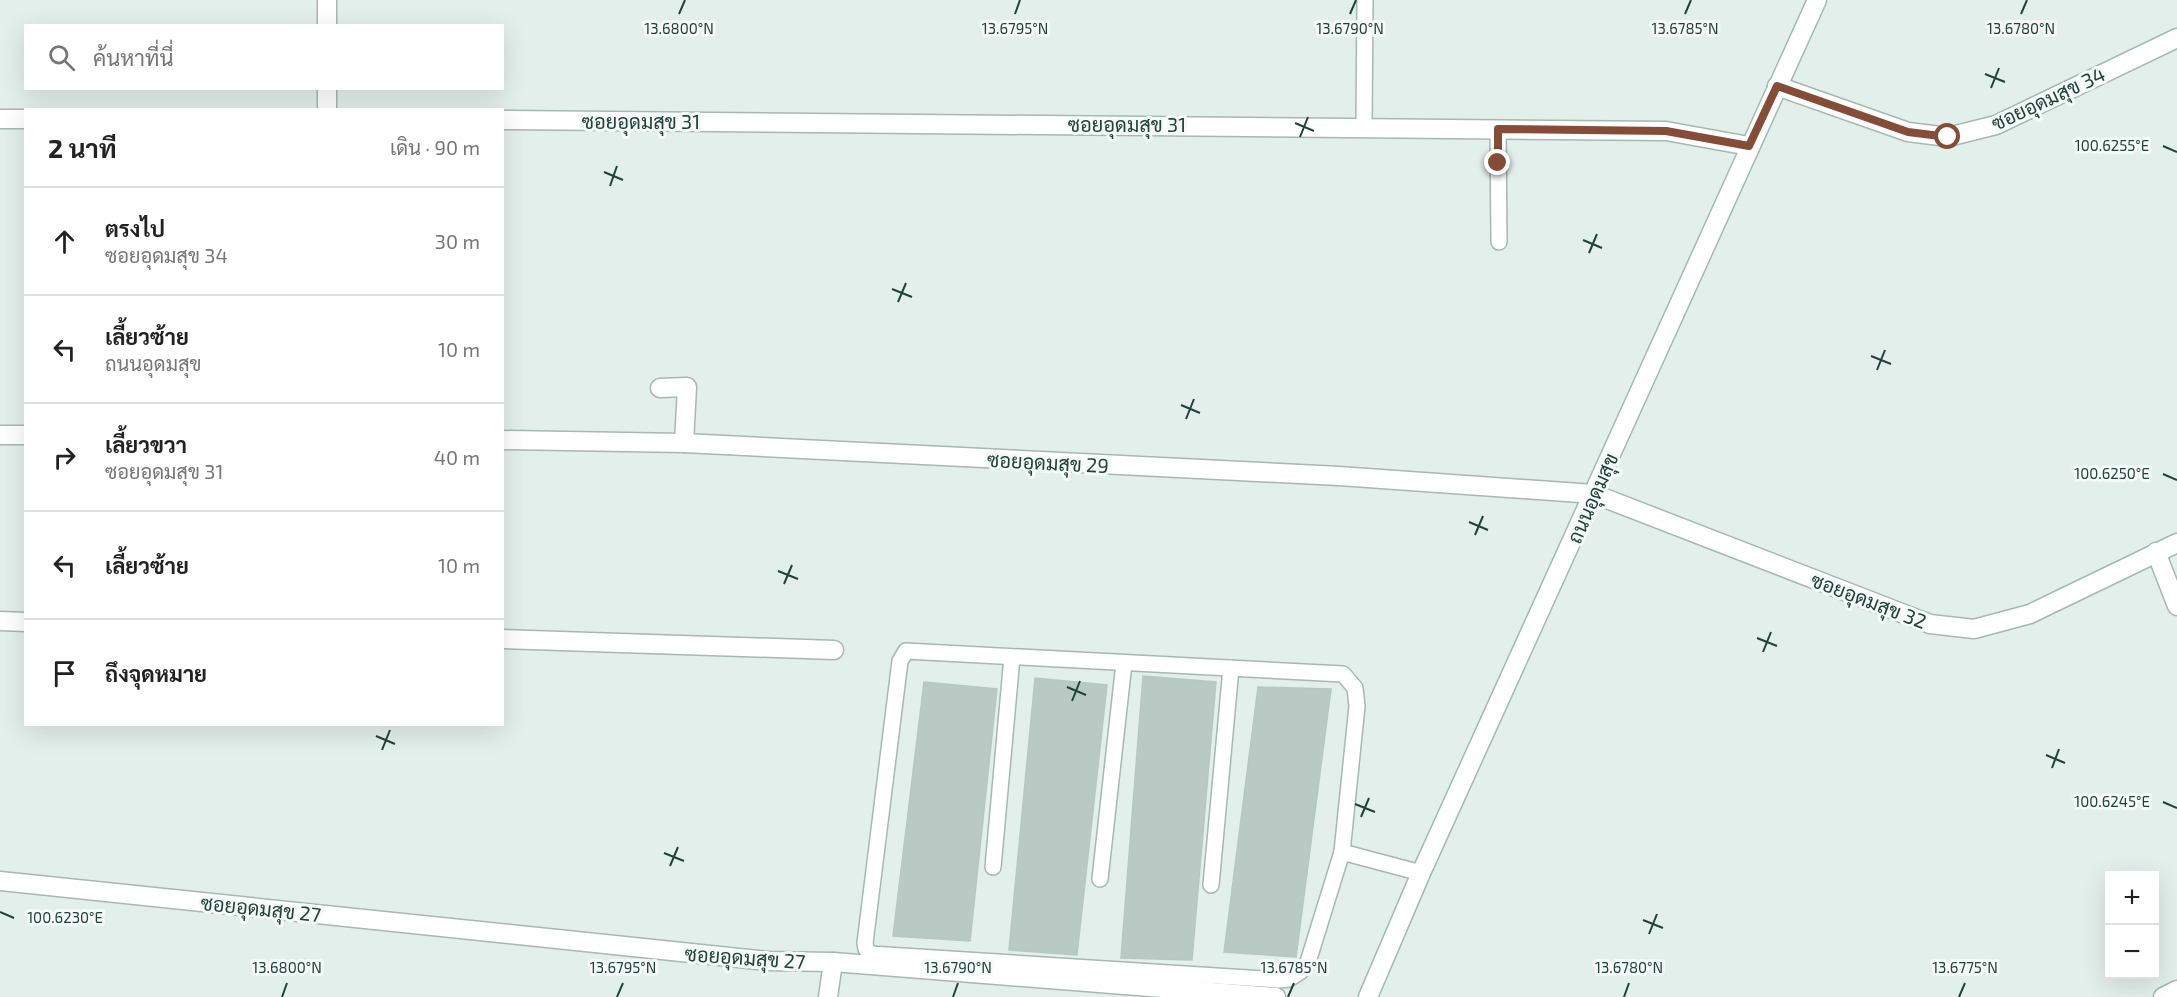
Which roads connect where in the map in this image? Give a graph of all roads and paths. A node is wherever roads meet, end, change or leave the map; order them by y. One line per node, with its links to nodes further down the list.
1 (327, 0): 4 (street)
2 (1365, 0): 12 (lane)
3 (1817, 0): 6 (street, ถนนอุดมสุข)
4 (327, 24)
5 (2177, 38): 6 (street, ซอยอุดมสุข 34)
6 (1777, 86): 14 (street, ถนนอุดมสุข)
7 (327, 90): 8 (street)
8 (327, 108)
9 (0, 119): 10 (street)
10 (24, 119)
11 (504, 120): 12 (street, ซอยอุดมสุข 31)
12 (1364, 126): 13 (street, ซอยอุดมสุข 31)
13 (1498, 129): 14 (street, ซอยอุดมสุข 31); 15 (lane)
14 (1749, 146): 21 (street, ถนนอุดมสุข)
15 (1498, 242)
16 (660, 388): 20 (street)
17 (0, 435): 18 (street)
18 (24, 435)
19 (504, 440): 20 (street, ซอยอุดมสุข 29)
20 (684, 443): 21 (street, ซอยอุดมสุข 29)
21 (1593, 494): 23 (street, ซอยอุดมสุข 32); 34 (street, ถนนอุดมสุข)
22 (2177, 543): 23 (street, ซอยอุดมสุข 32)
23 (2156, 552): 24 (street)
24 (2177, 606)
25 (0, 621): 26 (street)
26 (24, 622)
27 (504, 639): 28 (street)
28 (834, 650)
29 (1012, 657): 30 (lane); 32 (lane); 33 (lane)
30 (1124, 663): 31 (lane); 35 (lane)
31 (1231, 668): 32 (lane); 37 (lane)
32 (1342, 852): 34 (lane)
33 (993, 867)
34 (1422, 873): 42 (street, ถนนอุดมสุข)
35 (1100, 879)
36 (0, 880): 38 (street, ซอยอุดมสุข 27)
37 (1211, 885)
38 (833, 962): 40 (street); 41 (street, ซอยอุดมสุข 27)
39 (2177, 990): 43 (street)
40 (828, 997)
41 (1276, 997)
42 (1368, 997)
43 (2163, 997)

